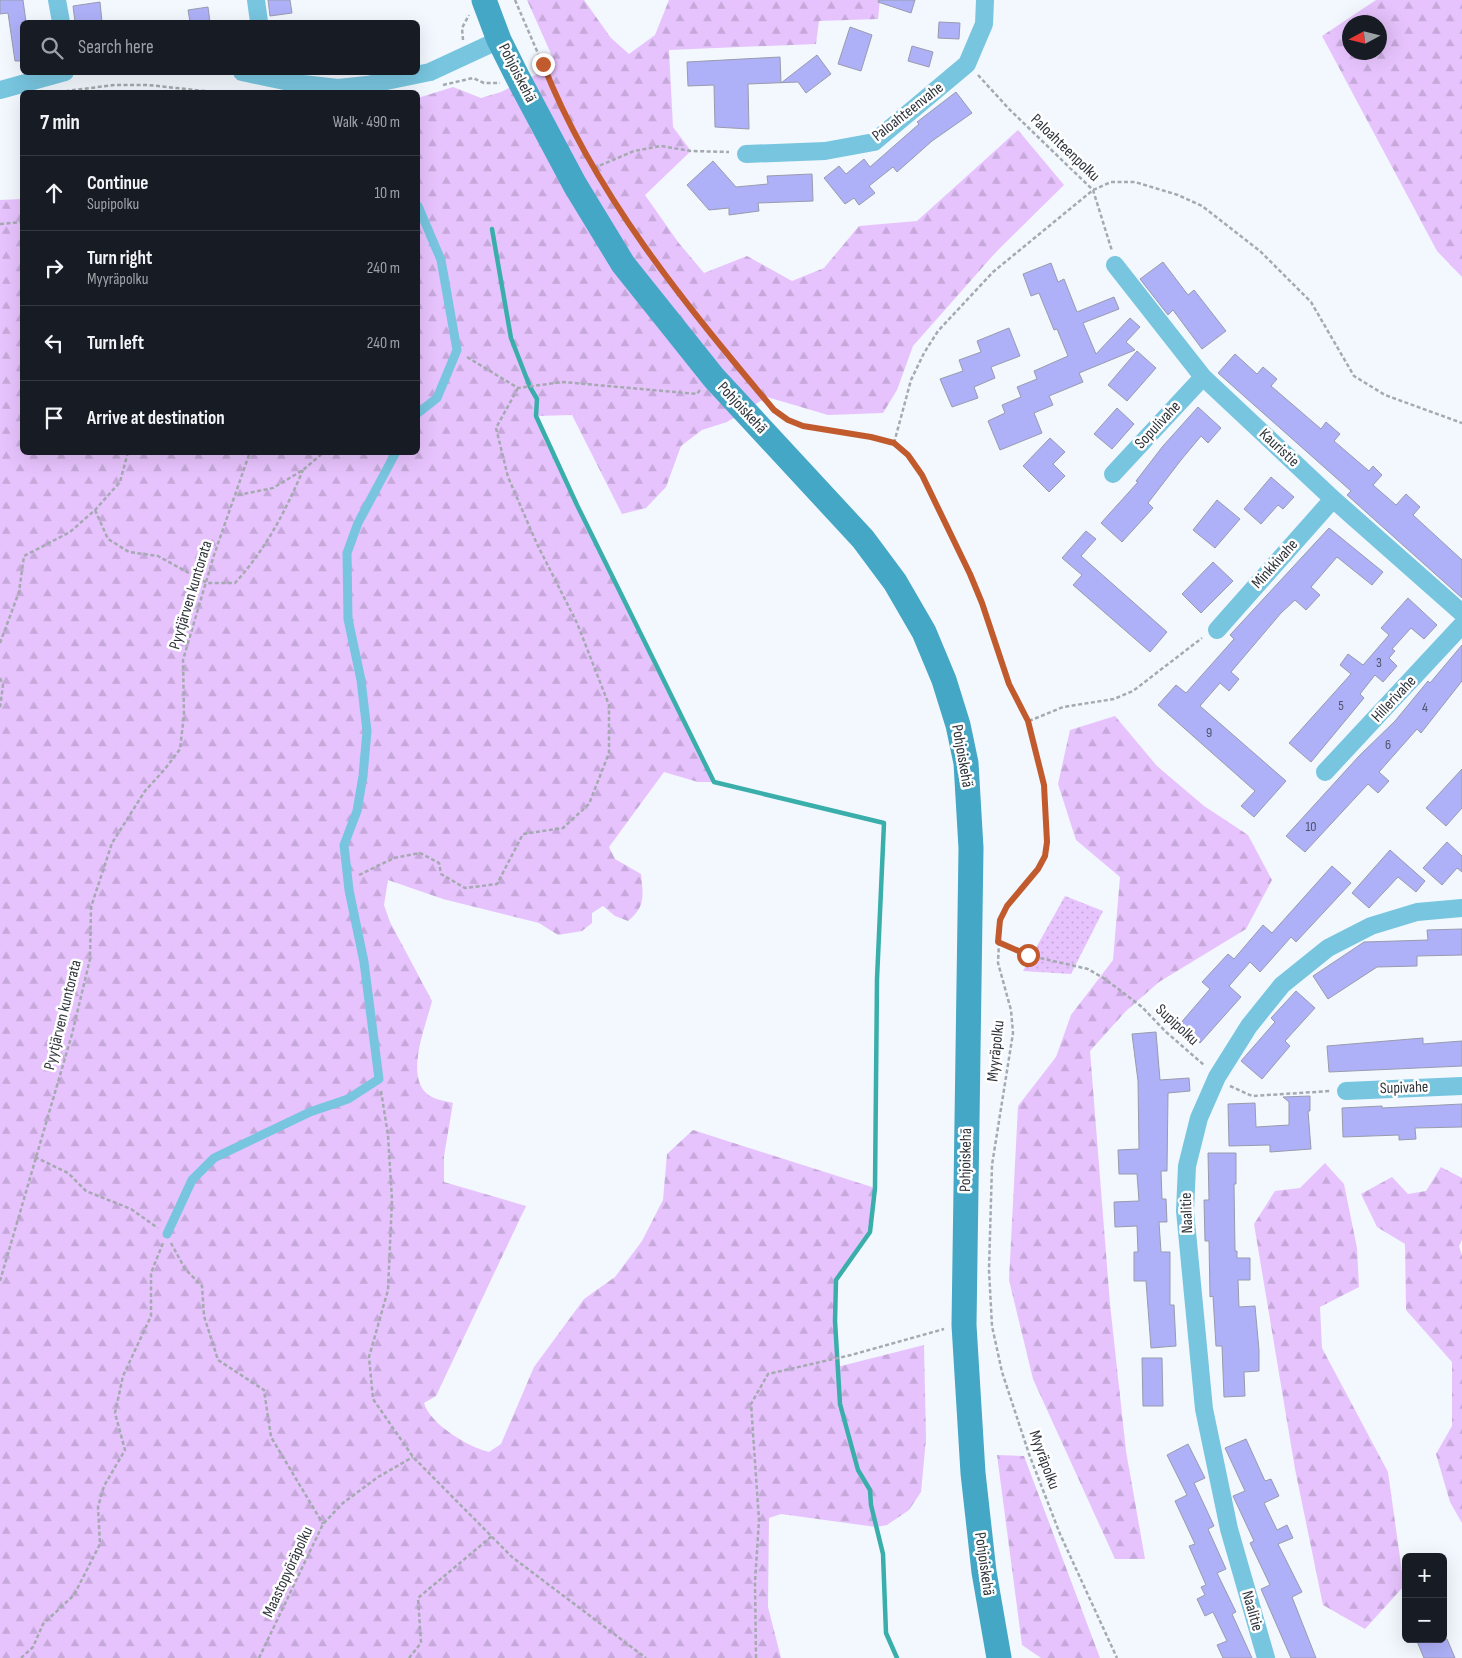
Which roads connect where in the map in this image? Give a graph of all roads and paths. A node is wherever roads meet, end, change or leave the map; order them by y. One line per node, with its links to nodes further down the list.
1 (57, 0): 5 (street)
2 (256, 0): 6 (street)
3 (986, 0): 10 (street, Paloahteenvahe)
4 (486, 3): 7 (main road, Pohjoiskehä); 8 (path)
5 (61, 20)
6 (258, 20)
7 (499, 40): 8 (street); 30 (main road, Pohjoiskehä)
8 (466, 57): 11 (street); 15 (path)
9 (543, 64): 21 (path)
10 (967, 64): 20 (street, Paloahteenvahe); 22 (path, Paloahteenpolku)
11 (420, 74)
12 (54, 75): 16 (street)
13 (269, 75): 19 (street)
14 (415, 75): 19 (street)
15 (473, 78)
16 (0, 90)
17 (72, 90): 18 (path)
18 (195, 90)
19 (338, 90)
20 (746, 154): 21 (path)
21 (594, 168): 28 (path)
22 (1094, 190): 26 (path, Paloahteenpolku); 33 (path); 34 (path)
23 (420, 211): 27 (lane)
24 (20, 222): 25 (path)
25 (0, 224)
26 (1115, 265): 29 (street, Kauristie)
27 (457, 350): 31 (path); 32 (lane)
28 (735, 364): 30 (path); 34 (path)
29 (1203, 377): 40 (street, Sopulivahe); 42 (street, Kauristie)
30 (714, 378): 31 (path); 63 (main road, Pohjoiskehä)
31 (518, 388): 53 (path)
32 (420, 411)
33 (1462, 423)
34 (894, 443): 51 (path, Myyräpolku)
35 (127, 455): 43 (path)
36 (249, 455): 41 (path, Pyytjärven kuntorata)
37 (320, 455): 39 (path)
38 (394, 455): 53 (lane)
39 (303, 470): 41 (path); 44 (path)
40 (1113, 474)
41 (237, 495): 44 (path, Pyytjärven kuntorata)
42 (1333, 499): 45 (street, Kauristie); 47 (street, Minkkivahe)
43 (95, 510): 44 (path); 48 (path)
44 (207, 583): 60 (path, Pyytjärven kuntorata)
45 (1462, 613)
46 (1462, 625): 52 (street, Hillerivahe)
47 (1217, 630): 51 (path)
48 (0, 643)
49 (0, 678): 50 (path)
50 (0, 708)
51 (1028, 721): 55 (path, Myyräpolku)
52 (1325, 772)
53 (347, 880): 57 (lane)
54 (1462, 908): 56 (street, Naalitie)
55 (998, 942): 56 (path, Supipolku); 64 (path, Myyräpolku)
56 (1217, 1077): 59 (path, Supipolku); 75 (street, Naalitie)
57 (379, 1079): 61 (lane); 65 (path)
58 (1462, 1086): 59 (street, Supivahe)
59 (1346, 1091)
60 (35, 1157): 61 (path); 62 (path, Pyytjärven kuntorata)
61 (167, 1234): 66 (path, Maastopyöräpolku); 68 (path)
62 (0, 1281)
63 (964, 1325): 64 (path); 72 (path); 73 (main road, Pohjoiskehä)
64 (992, 1326): 74 (path, Myyräpolku)
65 (413, 1457): 66 (path); 67 (path)
66 (323, 1524): 69 (path, Maastopyöräpolku)
67 (492, 1536): 70 (path); 71 (path)
68 (21, 1658)
69 (259, 1658)
70 (409, 1658)
71 (646, 1658)
72 (756, 1658)
73 (998, 1658)
74 (1117, 1658)
75 (1266, 1658)

